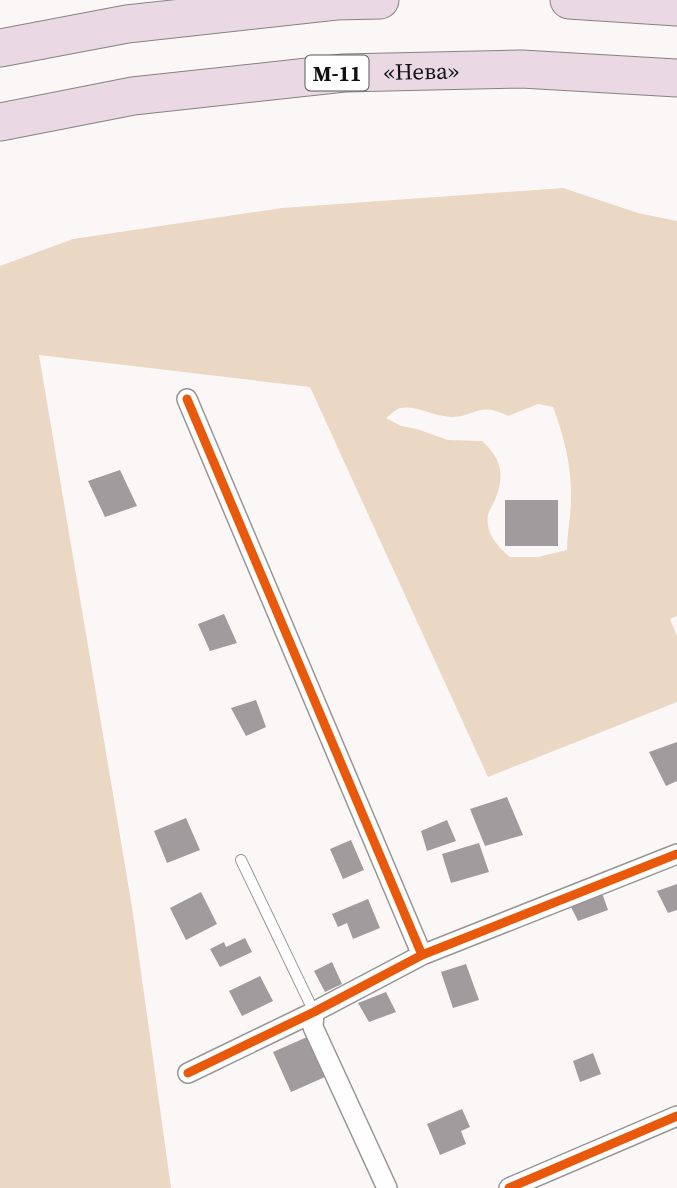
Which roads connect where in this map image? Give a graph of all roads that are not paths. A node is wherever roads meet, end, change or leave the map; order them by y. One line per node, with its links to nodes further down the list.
1 (380, 0): 4 (highway)
2 (569, 0): 3 (highway)
3 (677, 7)
4 (0, 48)
5 (677, 78): 6 (highway, «Нева» / М-11)
6 (0, 122)
7 (187, 399): 10 (street)
8 (677, 854): 10 (street)
9 (241, 860): 11 (lane)
10 (422, 955): 11 (street)
11 (314, 1012): 12 (street); 14 (street)
12 (188, 1073)
13 (677, 1116): 15 (street)
14 (387, 1188)
15 (509, 1188)

